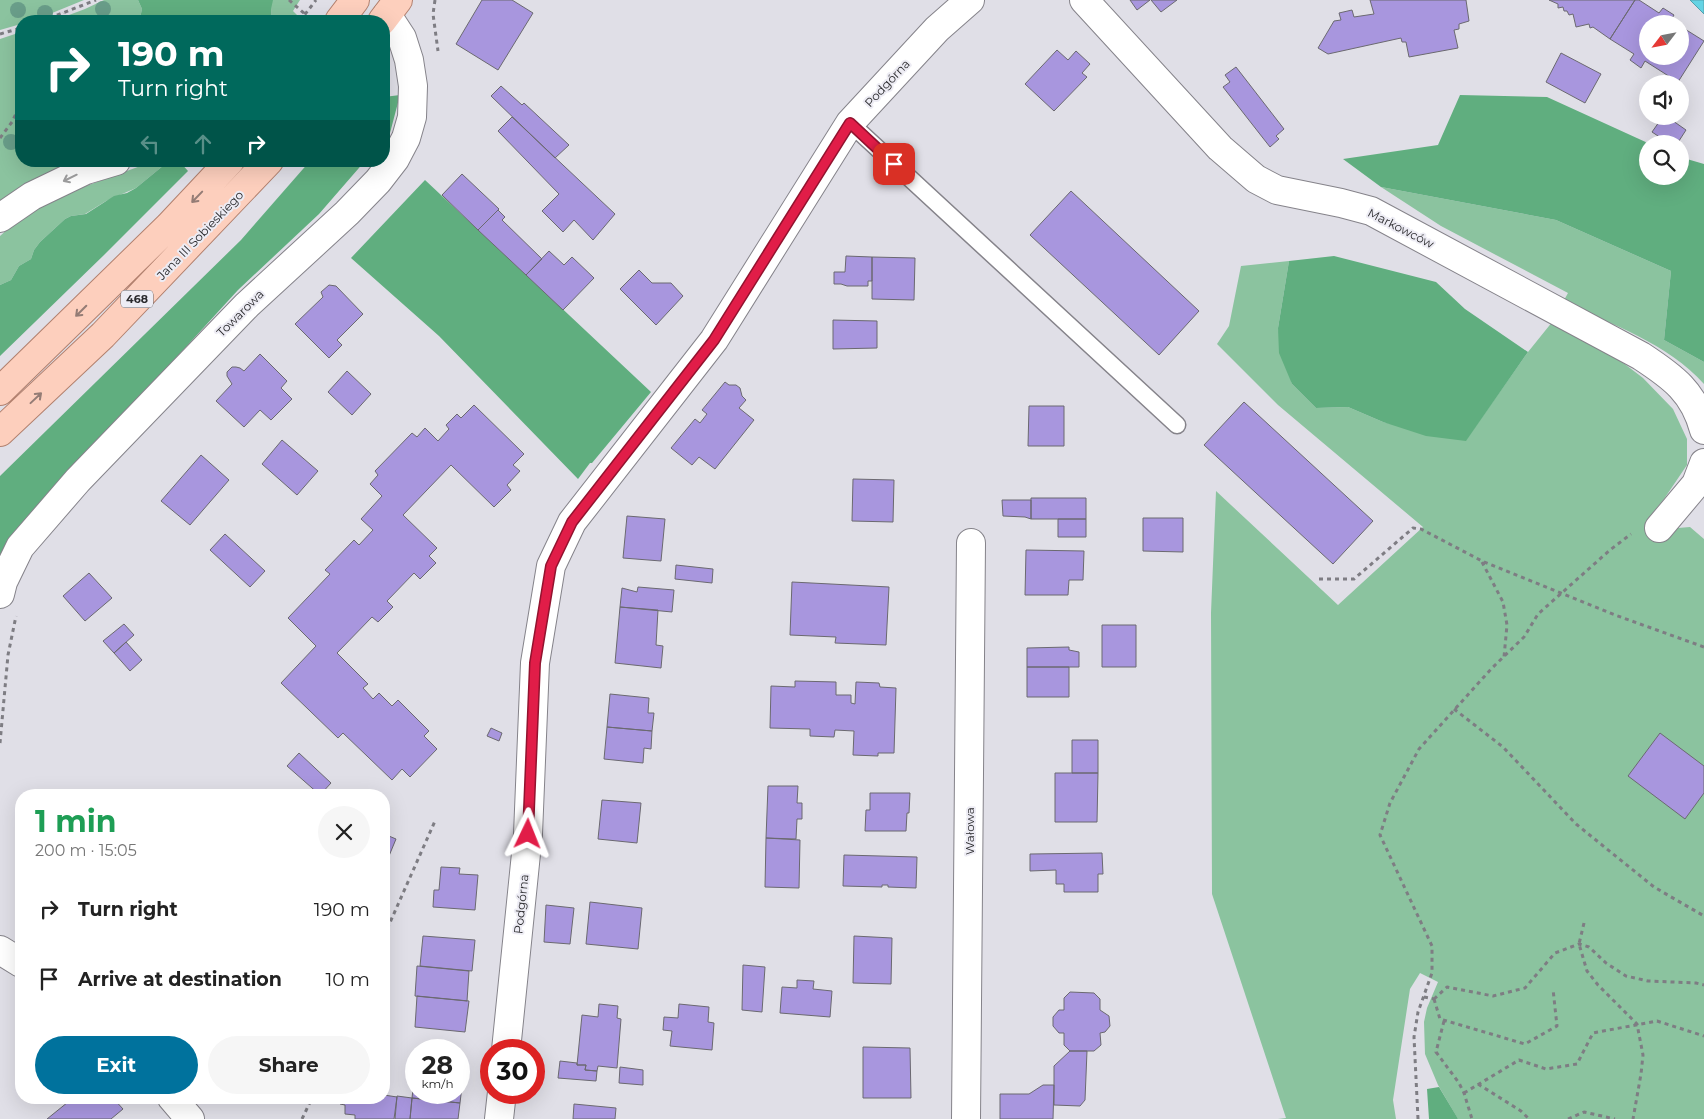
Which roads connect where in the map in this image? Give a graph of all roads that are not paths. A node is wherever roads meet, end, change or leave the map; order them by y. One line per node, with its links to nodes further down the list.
1 (355, 0): 5 (main road)
2 (970, 0): 6 (street, Podgórna)
3 (1084, 0): 15 (street, Markowców)
4 (389, 12): 7 (street, Towarowa)
5 (344, 15)
6 (850, 123): 14 (lane); 23 (street, Podgórna)
7 (390, 165)
8 (96, 167): 12 (street, one-way to 12)
9 (224, 167): 13 (main road, 468, one-way to 13)
10 (263, 167): 16 (main road, Jana III Sobieskiego / 468, one-way to 10)
11 (389, 167): 20 (street, Towarowa)
12 (0, 218)
13 (0, 390)
14 (1177, 425)
15 (1704, 430)
16 (0, 432)
17 (1704, 463): 18 (street)
18 (1658, 528)
19 (971, 543): 28 (street, Wałowa)
20 (8, 603)
21 (0, 950): 22 (street)
22 (15, 959)
23 (507, 1039)
24 (177, 1104): 26 (street)
25 (501, 1104): 27 (street)
26 (190, 1119)
27 (499, 1119)
28 (966, 1119)

